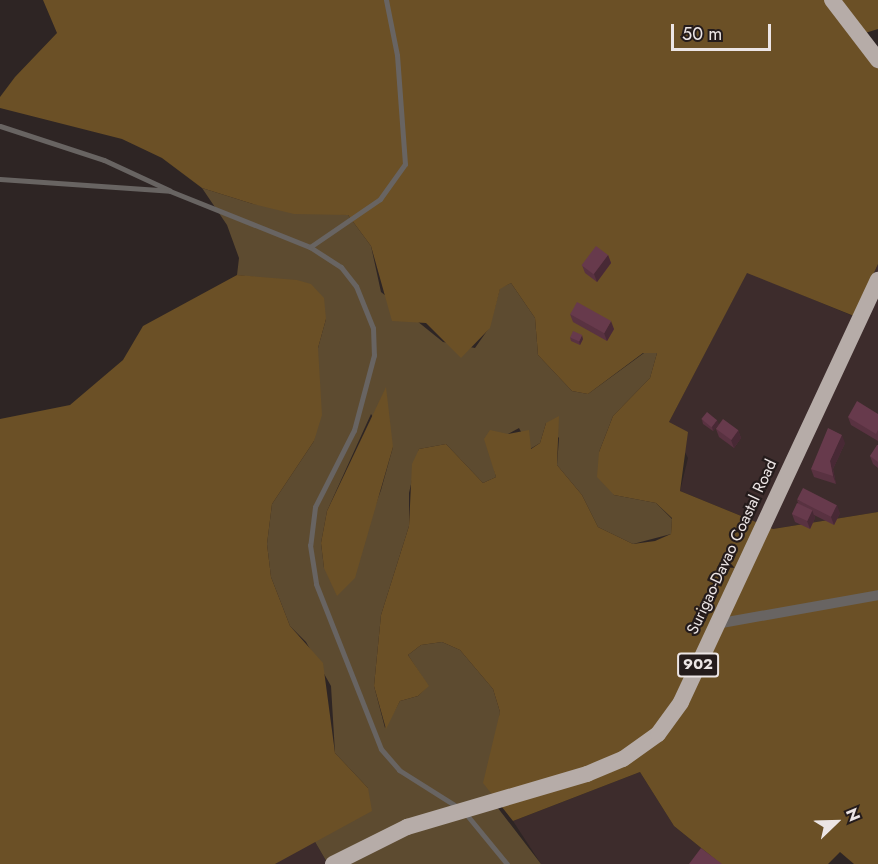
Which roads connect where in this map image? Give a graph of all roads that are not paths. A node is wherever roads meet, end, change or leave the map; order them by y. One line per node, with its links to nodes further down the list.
1 (386, 0): 7 (lane)
2 (832, 0): 3 (highway)
3 (878, 60)
4 (0, 126): 6 (lane)
5 (0, 179): 6 (lane)
6 (170, 191): 7 (lane)
7 (310, 247): 11 (lane)
8 (878, 280): 10 (highway, Surigao-Davao Coastal Road / 902)
9 (878, 595): 10 (street)
10 (715, 624): 11 (highway, Surigao-Davao Coastal Road / 902)
11 (462, 809): 12 (highway, Surigao-Davao Coastal Road / 902); 13 (lane)
12 (333, 864)
13 (507, 864)

